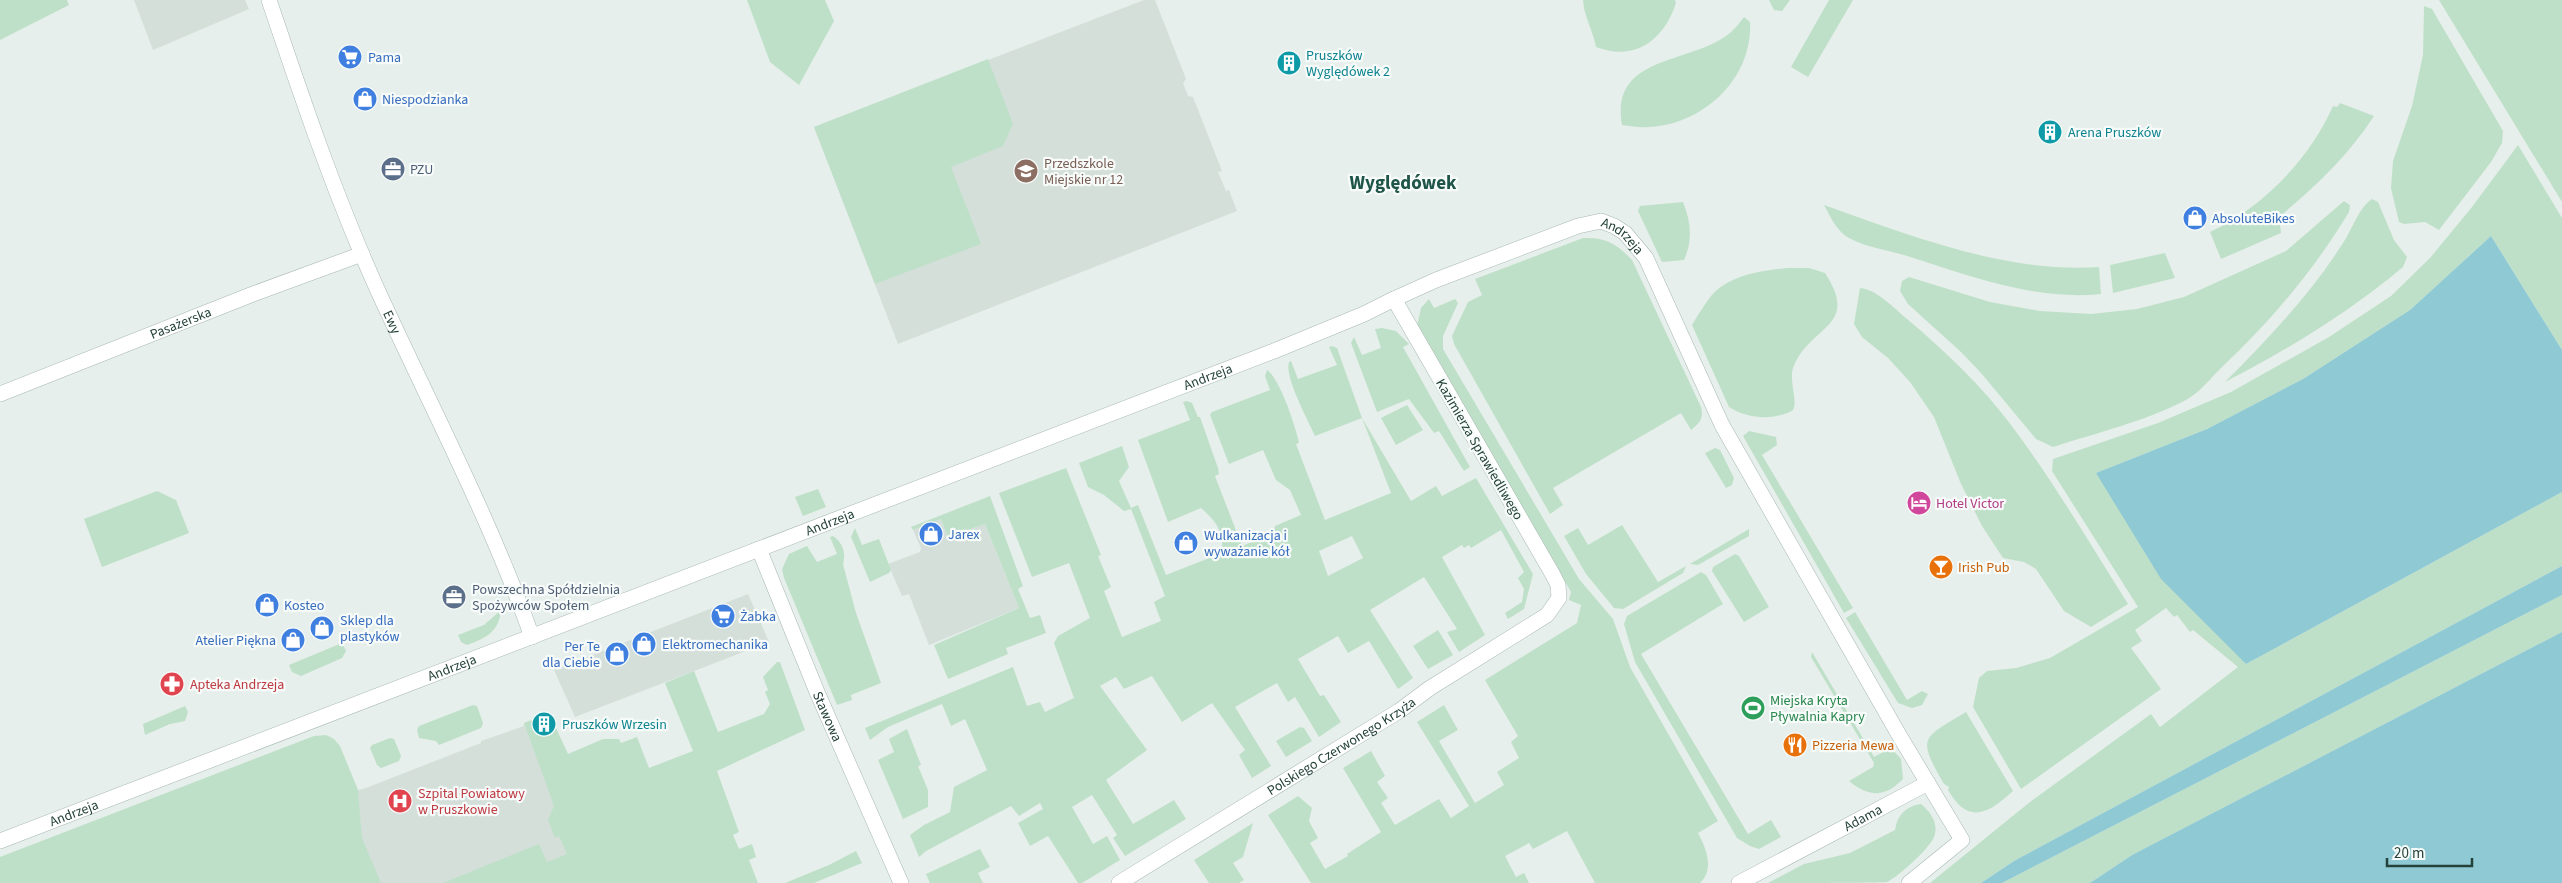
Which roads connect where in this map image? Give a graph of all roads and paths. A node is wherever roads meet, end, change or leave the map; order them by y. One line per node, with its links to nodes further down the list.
1 (268, 0): 2 (street, Ewy)
2 (362, 254): 4 (street, Pasażerska); 7 (street, Ewy)
3 (1394, 299): 5 (street, Andrzeja); 6 (street, Kazimierza Sprawiedliwego); 8 (street, Andrzeja)
4 (0, 394)
5 (759, 549): 7 (street, Andrzeja); 10 (street, Stawowa)
6 (1558, 601): 11 (street, Polskiego Czerwonego Krzyża)
7 (532, 637): 9 (street, Andrzeja)
8 (1928, 783): 12 (street, Adama); 13 (street)
9 (0, 841)
10 (901, 883)
11 (1119, 883)
12 (1739, 883)
13 (1909, 883)

